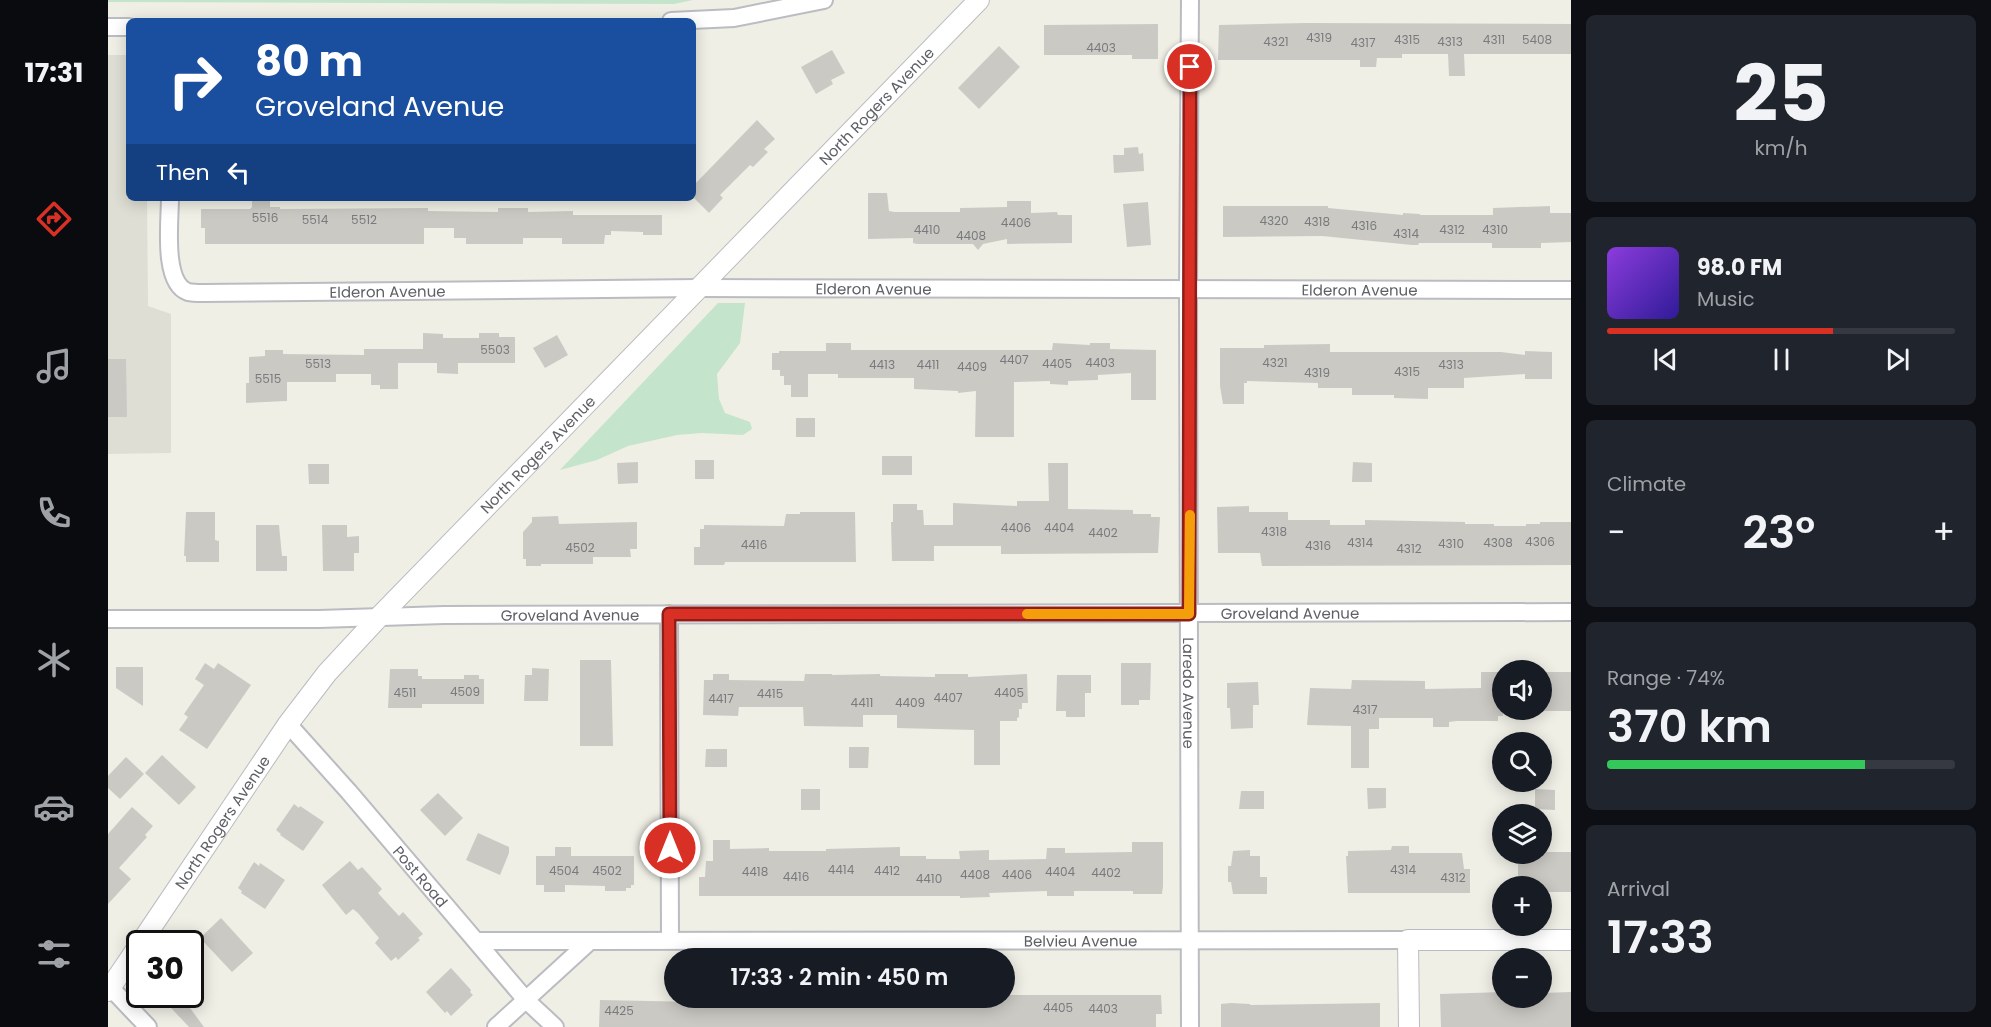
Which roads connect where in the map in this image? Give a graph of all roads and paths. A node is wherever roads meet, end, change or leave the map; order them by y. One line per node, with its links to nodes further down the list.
1 (824, 0): 4 (street)
2 (979, 0): 8 (street, North Rogers Avenue)
3 (1190, 0): 9 (street, Laredo Avenue)
4 (696, 20)
5 (108, 27): 6 (street)
6 (126, 27)
7 (170, 201): 8 (street, Elderon Avenue)
8 (700, 288): 9 (street, Elderon Avenue); 14 (street, North Rogers Avenue)
9 (1188, 290): 10 (street, Elderon Avenue); 13 (street, Laredo Avenue)
10 (1571, 290)
11 (1571, 612): 13 (street, Groveland Avenue)
12 (669, 614): 13 (street, Groveland Avenue); 14 (street, Groveland Avenue); 18 (street)
13 (1189, 614): 23 (street, Laredo Avenue)
14 (379, 617): 15 (street, Groveland Avenue); 16 (street, North Rogers Avenue)
15 (108, 619)
16 (288, 724): 17 (street, North Rogers Avenue); 21 (street, Post Road)
17 (149, 930)
18 (670, 940): 22 (street, Belvieu Avenue); 23 (street, Belvieu Avenue)
19 (1408, 940): 20 (street, Belvieu Avenue); 23 (street, Belvieu Avenue); 31 (street)
20 (1571, 940)
21 (477, 941): 22 (street, Belvieu Avenue); 26 (street, Post Road)
22 (590, 941): 26 (street)
23 (1190, 941): 30 (street, Laredo Avenue)
24 (126, 964): 25 (street, North Rogers Avenue)
25 (109, 989): 27 (street)
26 (526, 1000): 28 (street); 29 (street, Post Road)
27 (148, 1027)
28 (496, 1027)
29 (555, 1027)
30 (1190, 1027)
31 (1409, 1027)

